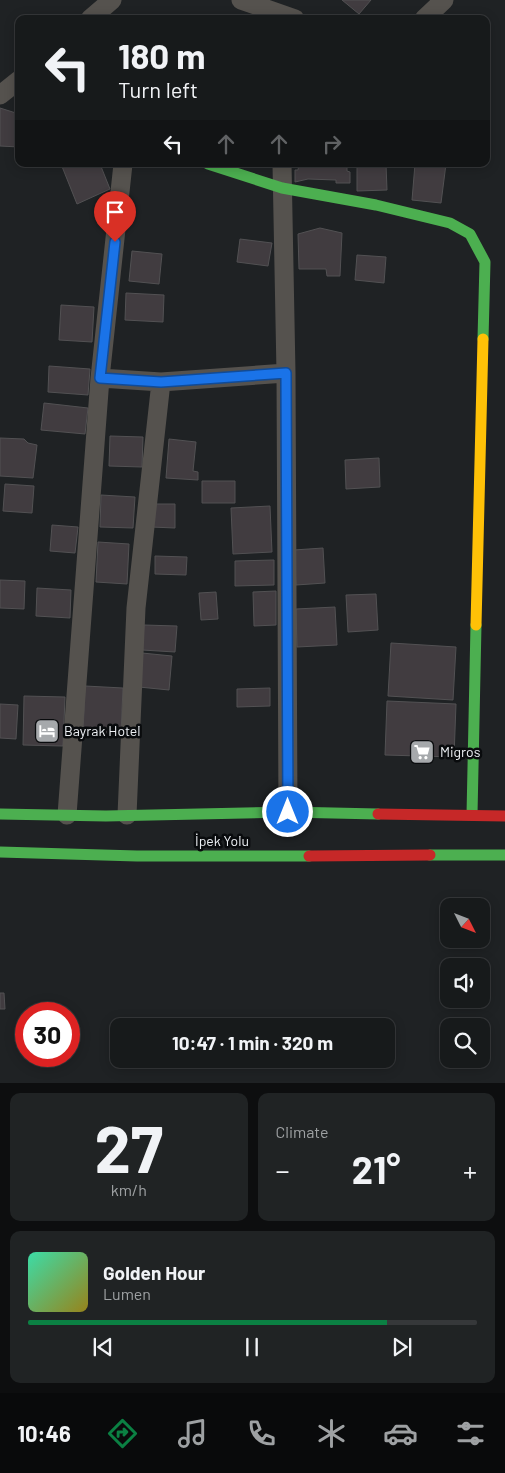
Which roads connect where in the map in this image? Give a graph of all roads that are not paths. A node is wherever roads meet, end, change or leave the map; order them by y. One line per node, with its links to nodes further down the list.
1 (112, 0): 4 (street)
2 (240, 0): 5 (street)
3 (444, 0): 6 (street)
4 (95, 15)
5 (281, 15)
6 (428, 15)
7 (15, 83): 8 (street)
8 (0, 95): 9 (street)
9 (15, 101)
10 (123, 167): 15 (street)
11 (217, 167): 13 (main road)
12 (282, 167): 13 (street)
13 (282, 188): 14 (street); 21 (main road)
14 (286, 373): 16 (street); 17 (street)
15 (100, 378): 16 (street); 19 (street)
16 (161, 382): 20 (street)
17 (288, 812): 20 (main road); 21 (main road)
18 (0, 814): 19 (main road)
19 (67, 815): 20 (main road)
20 (126, 815)
21 (472, 815): 22 (main road)
22 (505, 816)
23 (0, 852): 24 (main road, İpek Yolu)
24 (505, 855)

